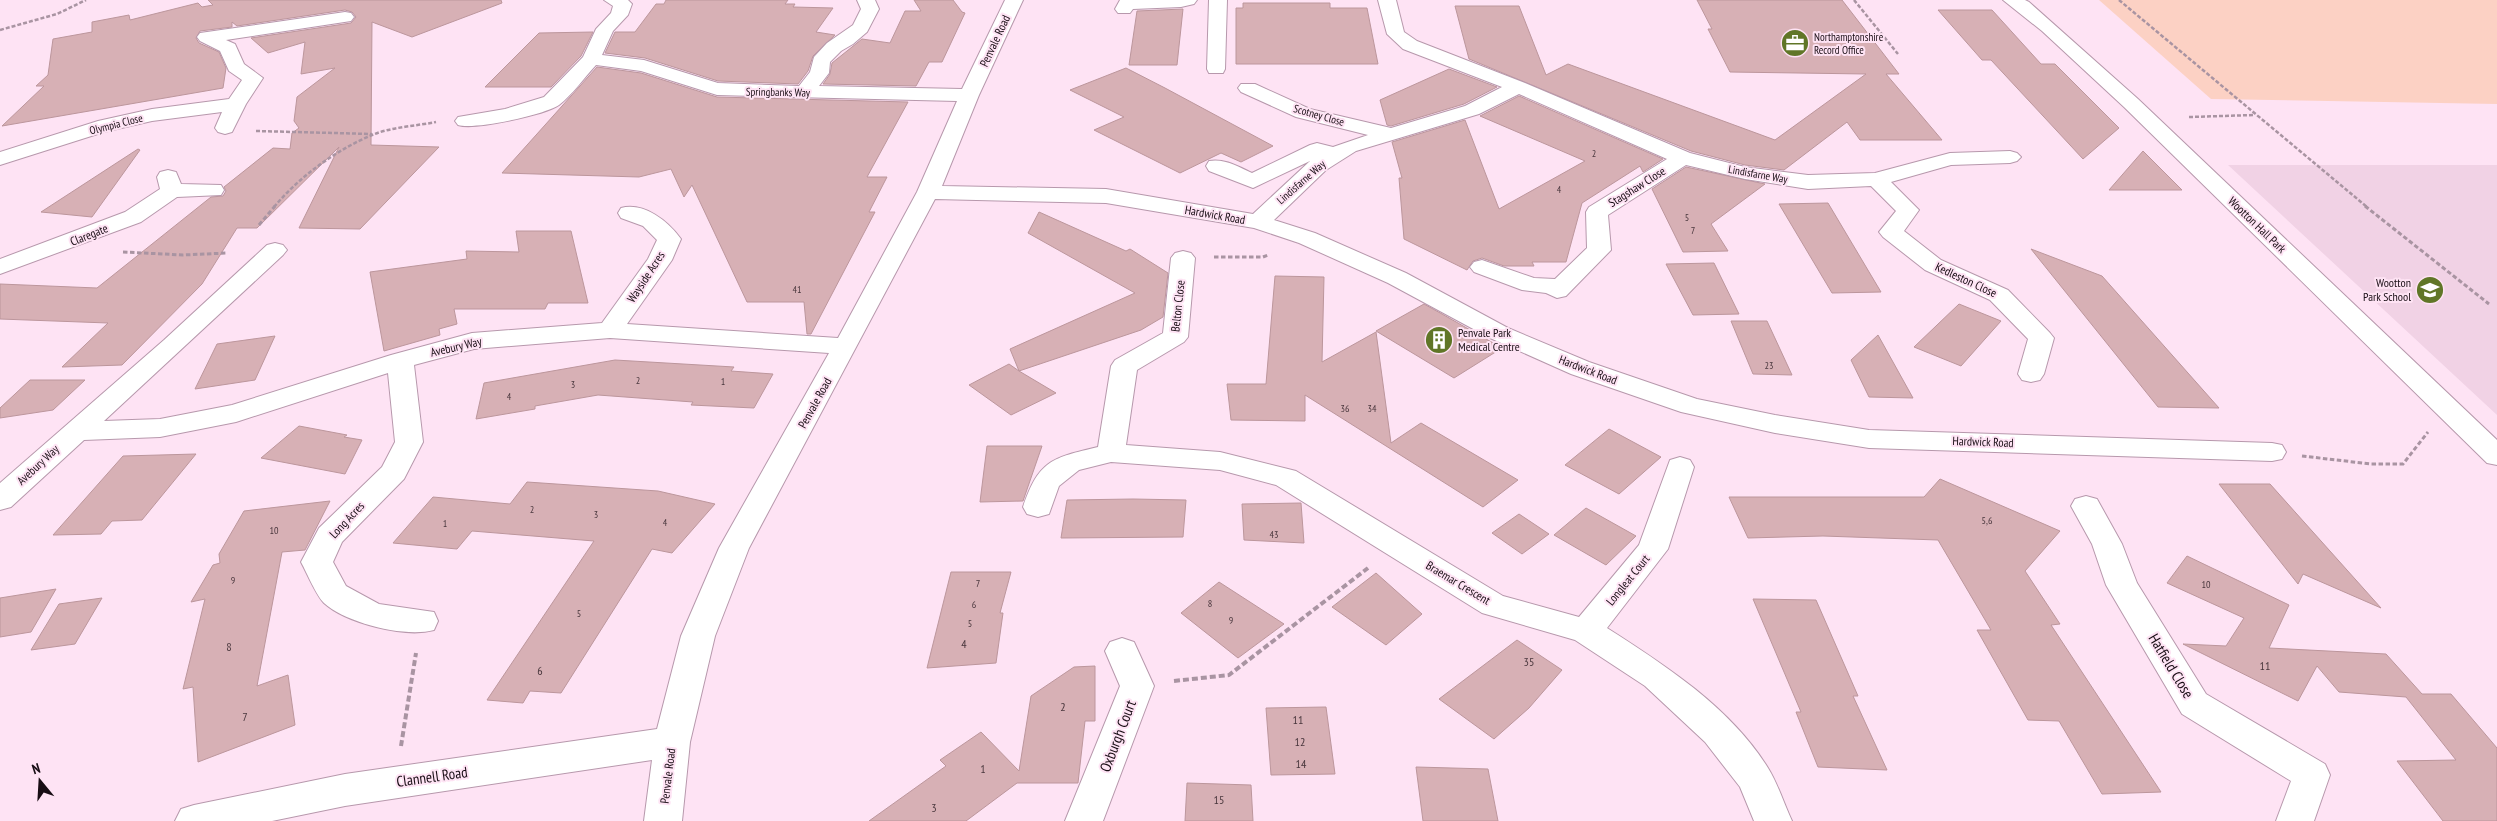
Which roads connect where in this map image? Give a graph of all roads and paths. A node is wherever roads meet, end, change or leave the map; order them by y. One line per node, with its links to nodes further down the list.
1 (86, 0): 13 (path)
2 (613, 0): 15 (street)
3 (1014, 0): 20 (street, Penvale Road)
4 (1188, 0): 11 (street)
5 (1218, 0): 16 (street)
6 (1387, 0): 17 (street, Lindisfarne Way)
7 (1854, 0): 14 (path)
8 (2012, 0): 49 (street, Wootton Hall Park)
9 (2119, 0): 22 (path)
10 (864, 6): 19 (street)
11 (1124, 9)
12 (345, 17): 21 (street)
13 (0, 30)
14 (1898, 54)
15 (591, 59): 19 (street, Springbanks Way); 24 (street)
16 (1216, 69)
17 (1518, 87): 27 (street, Lindisfarne Way); 30 (street, Lindisfarne Way)
18 (1248, 88): 27 (street, Scotney Close)
19 (804, 92): 20 (street, Springbanks Way)
20 (969, 95): 35 (street, Penvale Road)
21 (236, 104): 25 (street); 31 (street, Olympia Close)
22 (2256, 115): 23 (path); 44 (path)
23 (2180, 117)
24 (465, 121): 26 (path)
25 (225, 128): 26 (path)
26 (373, 134): 39 (path)
27 (1392, 135): 28 (street, Lindisfarne Way)
28 (1336, 154): 32 (street); 37 (street, Lindisfarne Way)
29 (2010, 157): 33 (street, Lindisfarne Way)
30 (1683, 158): 33 (street, Lindisfarne Way); 43 (street, Stagshaw Close)
31 (0, 159)
32 (1217, 166)
33 (1876, 179): 48 (street, Kedleston Close)
34 (214, 190): 42 (street, Claregate)
35 (928, 192): 37 (street, Hardwick Road); 46 (street, Penvale Road)
36 (628, 213): 45 (street, Wayside Acres)
37 (1258, 222): 38 (street, Hardwick Road)
38 (1308, 238): 41 (path); 51 (street, Hardwick Road)
39 (275, 250): 40 (path); 50 (street, Avebury Way)
40 (119, 252)
41 (1183, 258): 52 (street, Belton Close)
42 (0, 267)
43 (1482, 267)
44 (2489, 304)
45 (610, 330): 46 (street, Avebury Way); 47 (street, Avebury Way)
46 (846, 346): 63 (street, Penvale Road)
47 (400, 361): 50 (street, Avebury Way); 59 (street, Long Acres)
48 (2031, 374)
49 (2450, 411): 51 (path); 53 (street, Wootton Hall Park)
50 (75, 431): 55 (street, Avebury Way)
51 (2272, 452)
52 (1111, 453): 57 (street, Braemar Crescent); 58 (street, Braemar Crescent)
53 (2497, 456)
54 (1680, 468): 60 (street, Longleat Court)
55 (0, 500)
56 (2086, 506): 69 (street, Hatfield Close)
57 (1038, 507)
58 (1395, 545): 60 (street, Braemar Crescent); 62 (path)
59 (422, 621): 64 (path)
60 (1586, 631): 68 (street, Braemar Crescent)
61 (1122, 652): 62 (street, Oxburgh Court)
62 (1137, 686): 67 (street, Oxburgh Court)
63 (672, 742): 64 (street, Clannell Road); 66 (street, Penvale Road)
64 (394, 783): 65 (street, Clannell Road)
65 (194, 821)
66 (663, 821)
67 (1084, 821)
68 (1773, 821)
69 (2294, 821)

